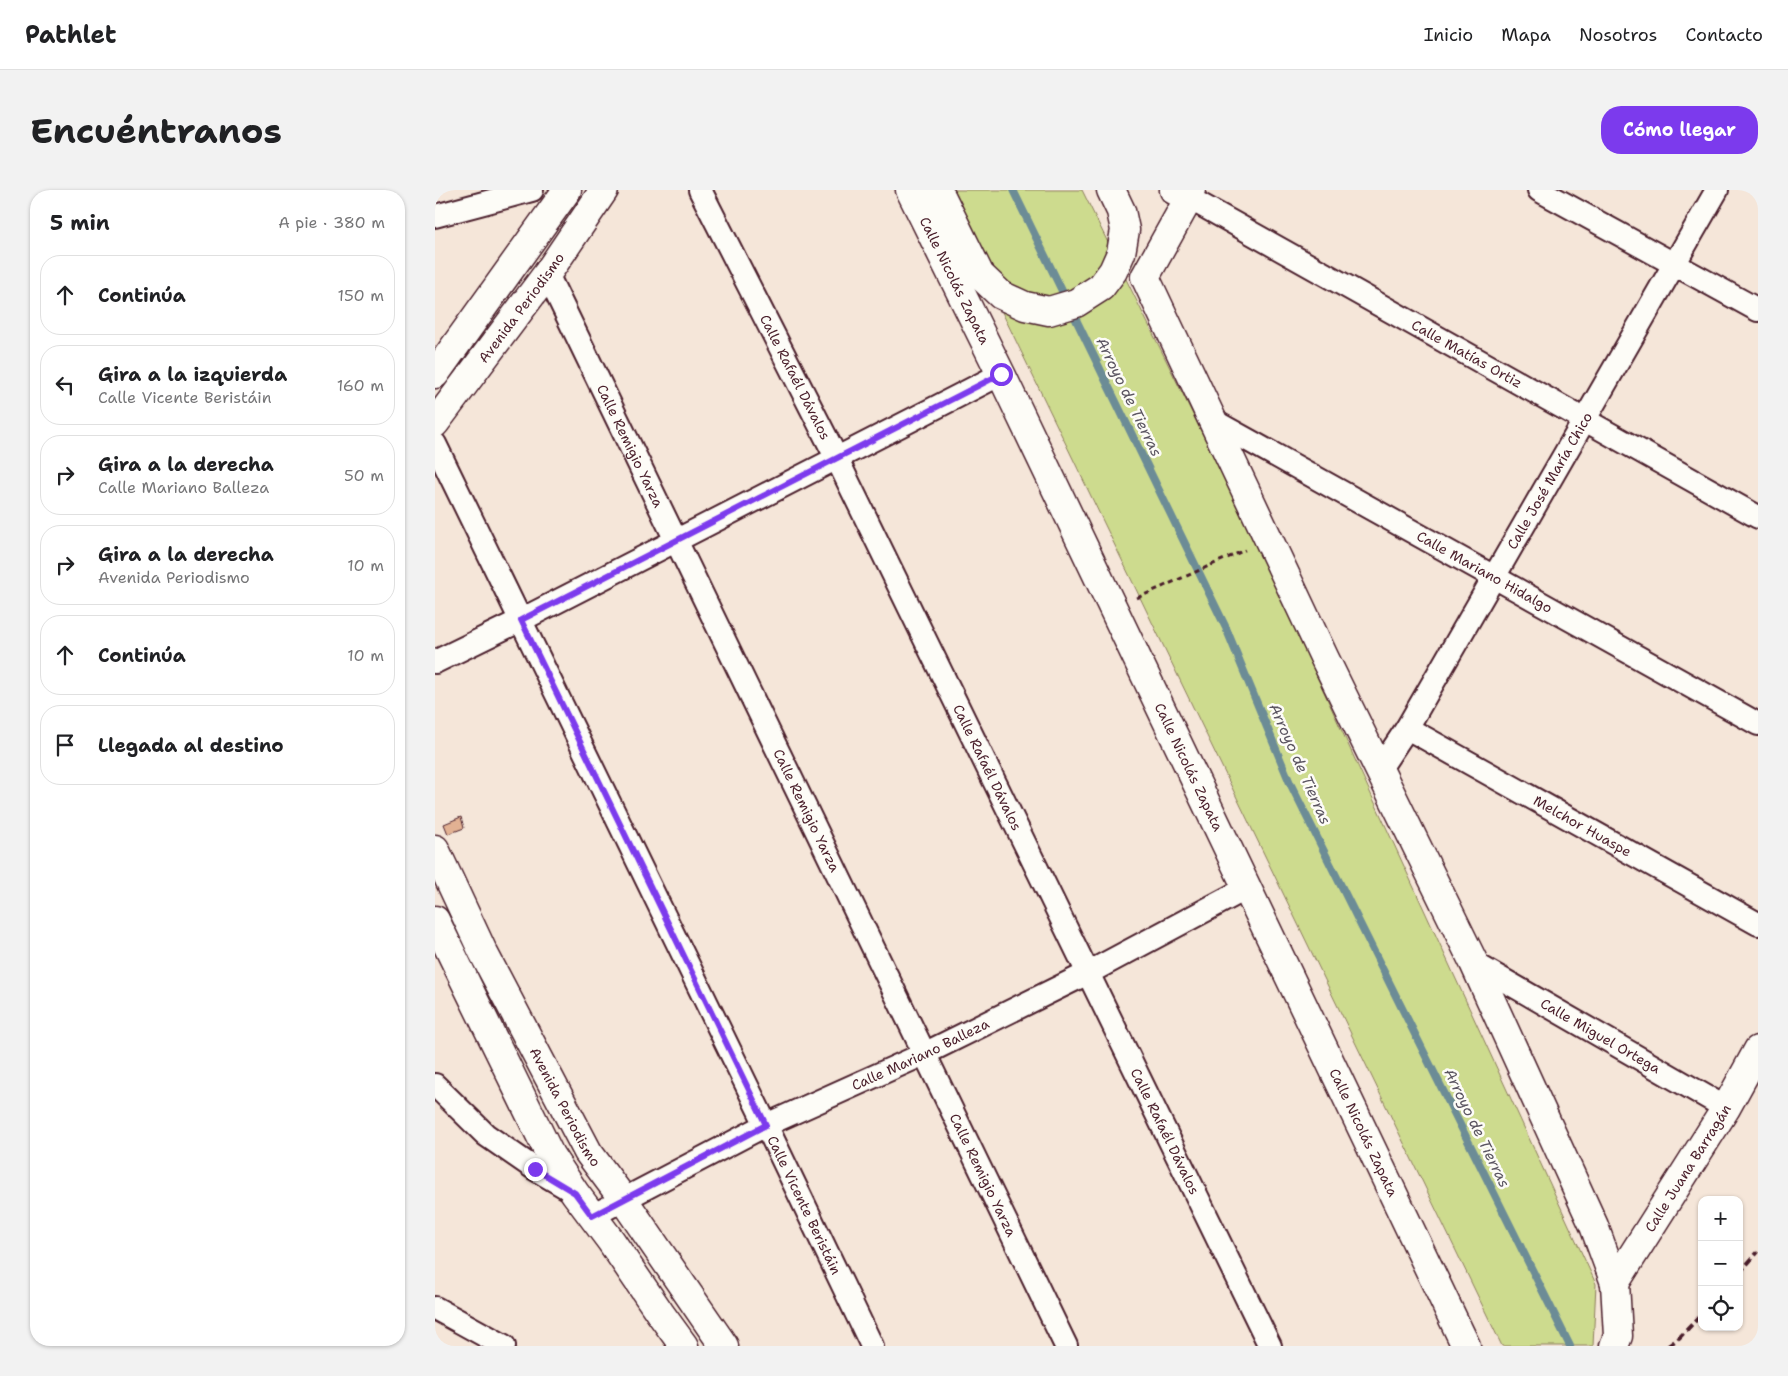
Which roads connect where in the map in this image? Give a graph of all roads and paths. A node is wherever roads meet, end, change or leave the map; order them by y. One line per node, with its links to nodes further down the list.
1 (532, 190): 11 (street)
2 (567, 190): 15 (street)
3 (604, 190): 13 (street, Avenida Periodismo)
4 (700, 190): 21 (street, Calle Rafaél Dávalos)
5 (910, 190): 16 (street, Calle Nicolás Zapata)
6 (937, 190): 7 (street)
7 (1111, 190)
8 (1539, 190): 12 (street)
9 (1717, 190): 12 (street, Calle José María Chico)
10 (1186, 193): 17 (street); 18 (street, Calle Matías Ortiz)
11 (435, 216)
12 (1675, 264): 14 (street); 18 (street, Calle José María Chico)
13 (547, 274): 19 (street, Avenida Periodismo); 23 (street, Calle Remigio Yarza)
14 (1758, 310)
15 (435, 374)
16 (1001, 374): 21 (street); 33 (street, Calle Nicolás Zapata)
17 (1212, 420): 25 (street, Calle Mariano Hidalgo); 31 (street)
18 (1584, 421): 22 (street, Calle Matías Ortiz); 25 (street, Calle José María Chico)
19 (435, 423)
20 (435, 444): 27 (street, Calle Vicente Beristáin)
21 (836, 457): 23 (street); 37 (street, Calle Rafaél Dávalos)
22 (1758, 517)
23 (676, 540): 27 (street); 39 (street, Calle Remigio Yarza)
24 (1233, 554): 26 (path)
25 (1494, 577): 29 (street, Calle Mariano Hidalgo); 30 (street, Calle José María Chico)
26 (1161, 588)
27 (521, 620): 28 (street); 42 (street, Calle Vicente Beristáin)
28 (435, 662)
29 (1758, 724)
30 (1407, 728): 31 (street, Calle José María Chico); 35 (street, Melchor Huaspe)
31 (1379, 770): 36 (street)
32 (435, 849): 44 (street, Avenida Periodismo)
33 (1247, 888): 37 (street, Calle Mariano Balleza); 54 (street, Calle Nicolás Zapata)
34 (435, 920): 43 (street)
35 (1758, 924)
36 (1474, 963): 41 (street, Calle Miguel Ortega); 46 (street)
37 (1088, 973): 39 (street, Calle Mariano Balleza); 53 (street, Calle Rafaél Dávalos)
38 (1758, 1050): 41 (street, Calle Juana Barragán)
39 (925, 1054): 42 (street, Calle Mariano Balleza); 52 (street, Calle Remigio Yarza)
40 (435, 1085): 43 (street)
41 (1727, 1108): 46 (street, Calle Juana Barragán)
42 (766, 1125): 44 (street, Calle Mariano Balleza); 51 (street, Calle Vicente Beristáin)
43 (575, 1193): 45 (street)
44 (623, 1199): 45 (street, Calle Mariano Balleza); 50 (street, Avenida Periodismo)
45 (592, 1216): 49 (street)
46 (1615, 1283): 55 (street)
47 (435, 1308): 48 (street)
48 (504, 1346)
49 (684, 1346)
50 (724, 1346)
51 (872, 1346)
52 (1066, 1346)
53 (1270, 1346)
54 (1466, 1346)
55 (1614, 1346)

